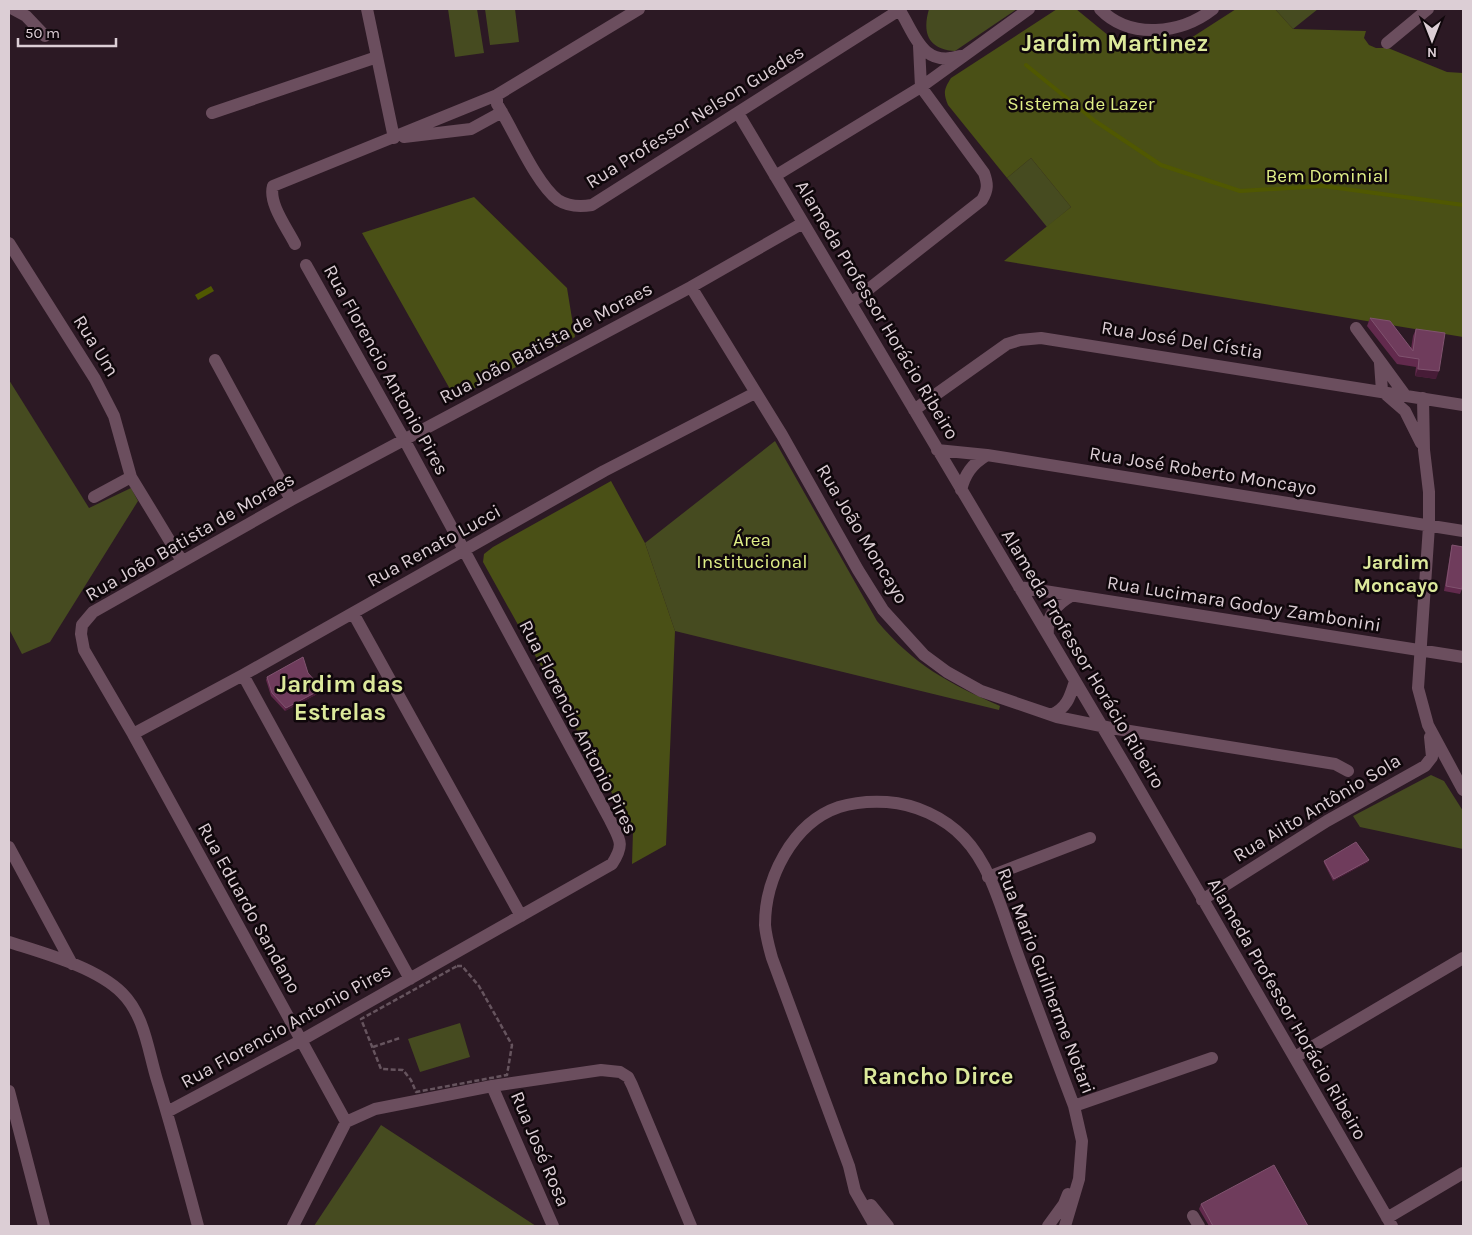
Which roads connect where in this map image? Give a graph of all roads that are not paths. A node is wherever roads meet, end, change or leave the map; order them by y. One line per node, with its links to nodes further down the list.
1 (13, 9): 9 (street)
2 (367, 9): 13 (street)
3 (639, 9): 15 (street)
4 (900, 9): 11 (street); 17 (street, Rua Professor Nelson Guedes)
5 (1029, 9): 12 (street)
6 (1100, 9): 7 (street)
7 (1213, 9)
8 (1428, 9): 10 (street)
9 (45, 36)
10 (1387, 43)
11 (919, 46): 12 (street); 14 (street)
12 (966, 54): 14 (street)
13 (377, 57): 16 (street); 18 (street)
14 (921, 87): 19 (street); 25 (street)
15 (501, 108): 17 (street, Rua Professor Nelson Guedes); 18 (street); 18 (street)
16 (212, 113)
17 (738, 113): 19 (street, Alameda Professor Horácio Ribeiro)
18 (394, 138): 22 (street)
19 (775, 176): 20 (street, Alameda Professor Horácio Ribeiro)
20 (803, 223): 24 (street, Rua João Batista de Moraes); 25 (street, Alameda Professor Horácio Ribeiro)
21 (9, 243): 40 (street, Rua Um)
22 (295, 244)
23 (306, 266): 36 (street, Rua Florencio Antonio Pires)
24 (690, 287): 31 (street, Rua João Moncayo); 36 (street, Rua João Batista de Moraes)
25 (851, 304): 35 (street, Alameda Professor Horácio Ribeiro)
26 (1356, 328): 28 (street)
27 (216, 360): 43 (street)
28 (1380, 363): 29 (street); 30 (street); 32 (street)
29 (1360, 388): 30 (street, Rua José Del Cístia); 35 (street, Rua José Del Cístia)
30 (1382, 391): 32 (street, Rua José Del Cístia); 38 (street)
31 (755, 393): 46 (street, Rua Renato Lucci); 57 (street, Rua João Moncayo)
32 (1405, 395): 33 (street, Rua José Del Cístia)
33 (1423, 398): 34 (street, Rua José Del Cístia); 38 (street)
34 (1463, 405)
35 (914, 410): 37 (street, Alameda Professor Horácio Ribeiro)
36 (405, 441): 43 (street, Rua João Batista de Moraes); 46 (street, Rua Florencio Antonio Pires)
37 (938, 450): 39 (street, Rua José Roberto Moncayo); 41 (street, Alameda Professor Horácio Ribeiro)
38 (1424, 450): 44 (street)
39 (986, 455): 41 (street); 44 (street, Rua José Roberto Moncayo)
40 (131, 477): 42 (street); 47 (street, Rua Um)
41 (961, 490): 48 (street, Alameda Professor Horácio Ribeiro)
42 (94, 496)
43 (291, 500): 47 (street, Rua João Batista de Moraes)
44 (1429, 526): 45 (street, Rua José Roberto Moncayo); 53 (street)
45 (1463, 531)
46 (464, 551): 50 (street, Rua Renato Lucci); 68 (street, Rua Florencio Antonio Pires)
47 (182, 561): 51 (street, Rua João Batista de Moraes)
48 (1019, 587): 49 (street, Rua Lucimara Godoy Zambonini); 52 (street, Alameda Professor Horácio Ribeiro)
49 (1071, 596): 52 (street); 53 (street, Rua Lucimara Godoy Zambonini)
50 (353, 613): 55 (street, Rua Renato Lucci); 68 (street)
51 (80, 634): 60 (street, Rua Eduardo Sandano)
52 (1048, 635): 56 (street, Alameda Professor Horácio Ribeiro)
53 (1421, 650): 54 (street, Rua Lucimara Godoy Zambonini); 58 (street)
54 (1463, 657)
55 (243, 675): 60 (street, Rua Renato Lucci); 72 (street)
56 (1075, 681): 57 (street); 59 (street, Alameda Professor Horácio Ribeiro)
57 (1051, 715): 59 (street, Rua João Moncayo)
58 (1428, 725): 61 (street); 63 (street)
59 (1102, 726): 62 (street, Rua João Moncayo); 67 (street, Alameda Professor Horácio Ribeiro)
60 (133, 734): 73 (street, Rua Eduardo Sandano)
61 (1425, 766): 63 (street); 67 (street, Rua Ailto Antônio Sola)
62 (1348, 771)
63 (1461, 787)
64 (1090, 838): 66 (street)
65 (9, 847): 71 (street)
66 (988, 877): 78 (street, Rua Mario Guilherme Notari); 82 (street, Rua Mario Guilherme Notari)
67 (1202, 900): 74 (street, Alameda Professor Horácio Ribeiro)
68 (521, 916): 72 (street, Rua Florencio Antonio Pires)
69 (9, 942): 71 (street)
70 (1463, 958): 74 (street)
71 (72, 964): 79 (street)
72 (410, 979): 73 (street, Rua Florencio Antonio Pires)
73 (300, 1041): 79 (street, Rua Florencio Antonio Pires); 80 (street, Rua Eduardo Sandano)
74 (1295, 1057): 84 (street, Alameda Professor Horácio Ribeiro)
75 (1212, 1058): 78 (street)
76 (492, 1086): 80 (street); 88 (street, Rua José Rosa); 89 (street)
77 (9, 1091): 85 (street)
78 (1074, 1106): 81 (street, Rua Mario Guilherme Notari)
79 (167, 1112): 86 (street)
80 (346, 1122): 87 (street)
81 (1082, 1141): 92 (street, Rua Mario Guilherme Notari); 93 (street, Rua Mario Guilherme Notari)
82 (848, 1166): 90 (street, Rua Mario Guilherme Notari); 91 (street, Rua Mario Guilherme Notari)
83 (1463, 1173): 84 (street)
84 (1390, 1222)
85 (44, 1226)
86 (198, 1226)
87 (293, 1226)
88 (553, 1226)
89 (691, 1226)
90 (875, 1226)
91 (888, 1226)
92 (1048, 1226)
93 (1065, 1226)

